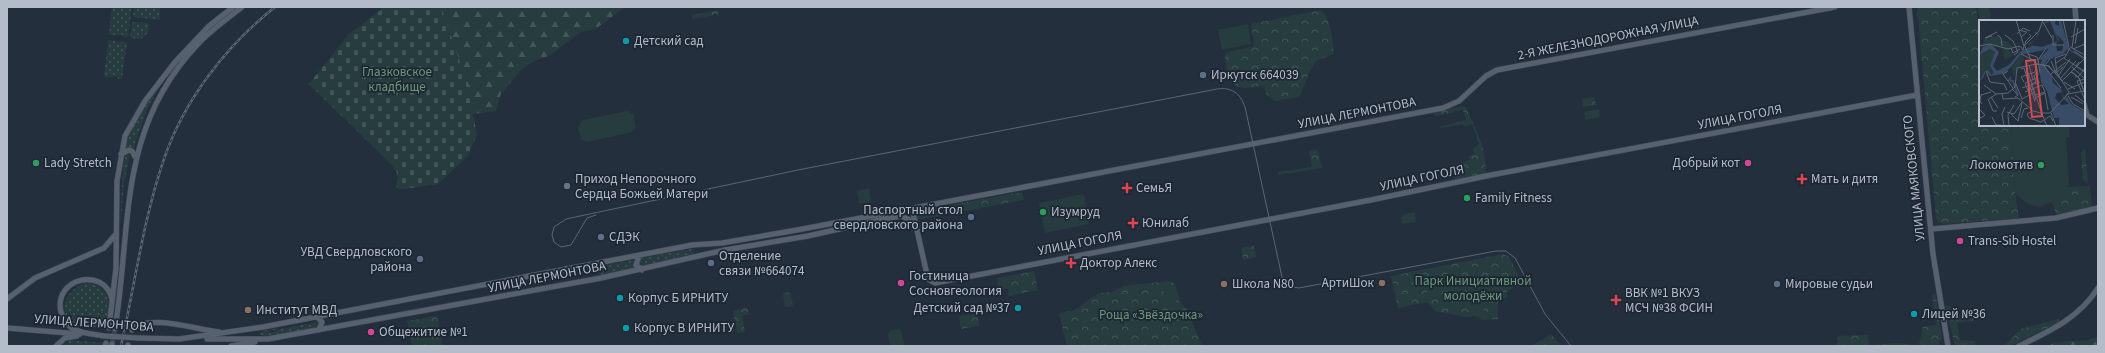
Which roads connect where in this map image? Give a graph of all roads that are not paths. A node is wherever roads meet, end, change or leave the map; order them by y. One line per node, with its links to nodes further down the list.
1 (233, 7): 11 (main road)
2 (242, 7): 12 (main road)
3 (1835, 7): 8 (main road, 2-Я ЖЕЛЕЗНОДОРОЖНАЯ УЛИЦА)
4 (1909, 7): 7 (main road, УЛИЦА МАЯКОВСКОГО)
5 (2075, 7): 6 (main road)
6 (2076, 20)
7 (1917, 95): 16 (main road, УЛИЦА ГОГОЛЯ); 17 (main road, УЛИЦА МАЯКОВСКОГО)
8 (1465, 96): 13 (main road, УЛИЦА ЛЕРМОНТОВА)
9 (2085, 108): 10 (main road)
10 (2098, 122)
11 (121, 155): 12 (main road); 18 (main road)
12 (136, 158): 29 (main road)
13 (912, 208): 15 (main road, УЛИЦА ЛЕРМОНТОВА); 16 (main road)
14 (2098, 208): 17 (main road)
15 (898, 213): 16 (main road); 19 (main road, УЛИЦА ЛЕРМОНТОВА); 21 (main road, УЛИЦА ЛЕРМОНТОВА)
16 (915, 222)
17 (1931, 229): 38 (main road, УЛИЦА МАЯКОВСКОГО)
18 (116, 234): 24 (main road); 25 (main road)
19 (690, 246): 20 (main road, УЛИЦА ЛЕРМОНТОВА); 21 (main road)
20 (639, 256): 22 (main road); 26 (main road, УЛИЦА ЛЕРМОНТОВА)
21 (695, 258): 22 (main road, УЛИЦА ЛЕРМОНТОВА)
22 (642, 270): 31 (main road, УЛИЦА ЛЕРМОНТОВА)
23 (2098, 288): 39 (main road)
24 (7, 300)
25 (112, 307): 28 (main road); 33 (main road)
26 (316, 316): 31 (main road); 32 (main road, УЛИЦА ЛЕРМОНТОВА)
27 (7, 328): 33 (main road, УЛИЦА ЛЕРМОНТОВА)
28 (109, 328)
29 (115, 329)
30 (132, 330): 32 (main road)
31 (319, 330): 35 (main road, УЛИЦА ЛЕРМОНТОВА)
32 (226, 333): 34 (main road, УЛИЦА ЛЕРМОНТОВА)
33 (104, 336): 34 (main road, УЛИЦА ЛЕРМОНТОВА, bridge); 36 (main road)
34 (179, 339): 35 (main road, УЛИЦА ЛЕРМОНТОВА)
35 (268, 339): 37 (main road)
36 (56, 346)
37 (230, 346)
38 (1948, 346)
39 (2019, 346)

